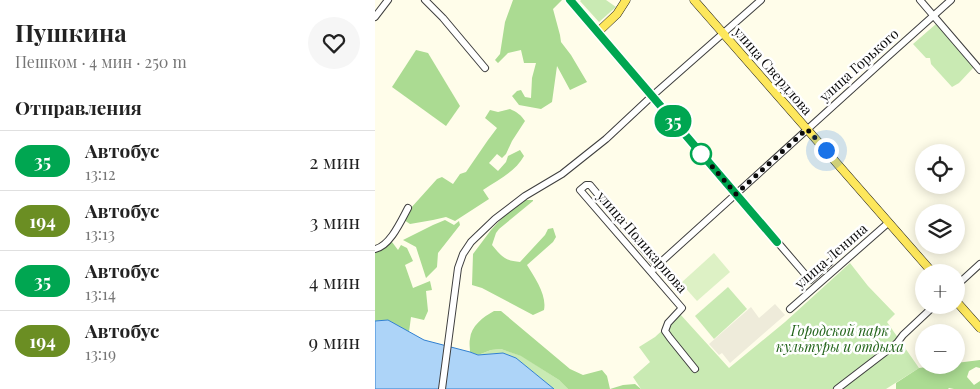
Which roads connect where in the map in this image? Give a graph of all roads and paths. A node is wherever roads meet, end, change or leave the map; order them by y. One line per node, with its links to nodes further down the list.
1 (388, 0): 10 (street)
2 (425, 0): 13 (street)
3 (570, 0): 11 (street)
4 (626, 0): 11 (main road)
5 (694, 0): 12 (main road, улица Свердлова)
6 (761, 0): 12 (street)
7 (920, 0): 9 (street)
8 (951, 0): 9 (street, улица Горького)
9 (934, 15): 14 (street); 16 (street, улица Горького)
10 (375, 18)
11 (598, 32): 15 (street)
12 (723, 33): 15 (street); 16 (main road, улица Свердлова)
13 (485, 68)
14 (980, 70)
15 (652, 96): 17 (street); 32 (street)
16 (807, 129): 17 (street, улица Горького); 19 (main road, улица Свердлова)
17 (736, 194): 21 (street, улица Ленина); 24 (street, улица Горького)
18 (408, 208): 20 (street)
19 (888, 222): 22 (main road, улица Свердлова); 27 (street, улица Ленина)
20 (375, 249)
21 (831, 262)
22 (925, 264)
23 (980, 264): 26 (street)
24 (657, 265): 25 (street, улица Горького); 25 (street, улица Поликарпова)
25 (651, 271): 31 (street, улица Поликарпова)
26 (965, 278)
27 (790, 309)
28 (965, 311): 30 (main road)
29 (925, 314): 33 (street)
30 (980, 328)
31 (695, 369)
32 (442, 389)
33 (837, 389)

